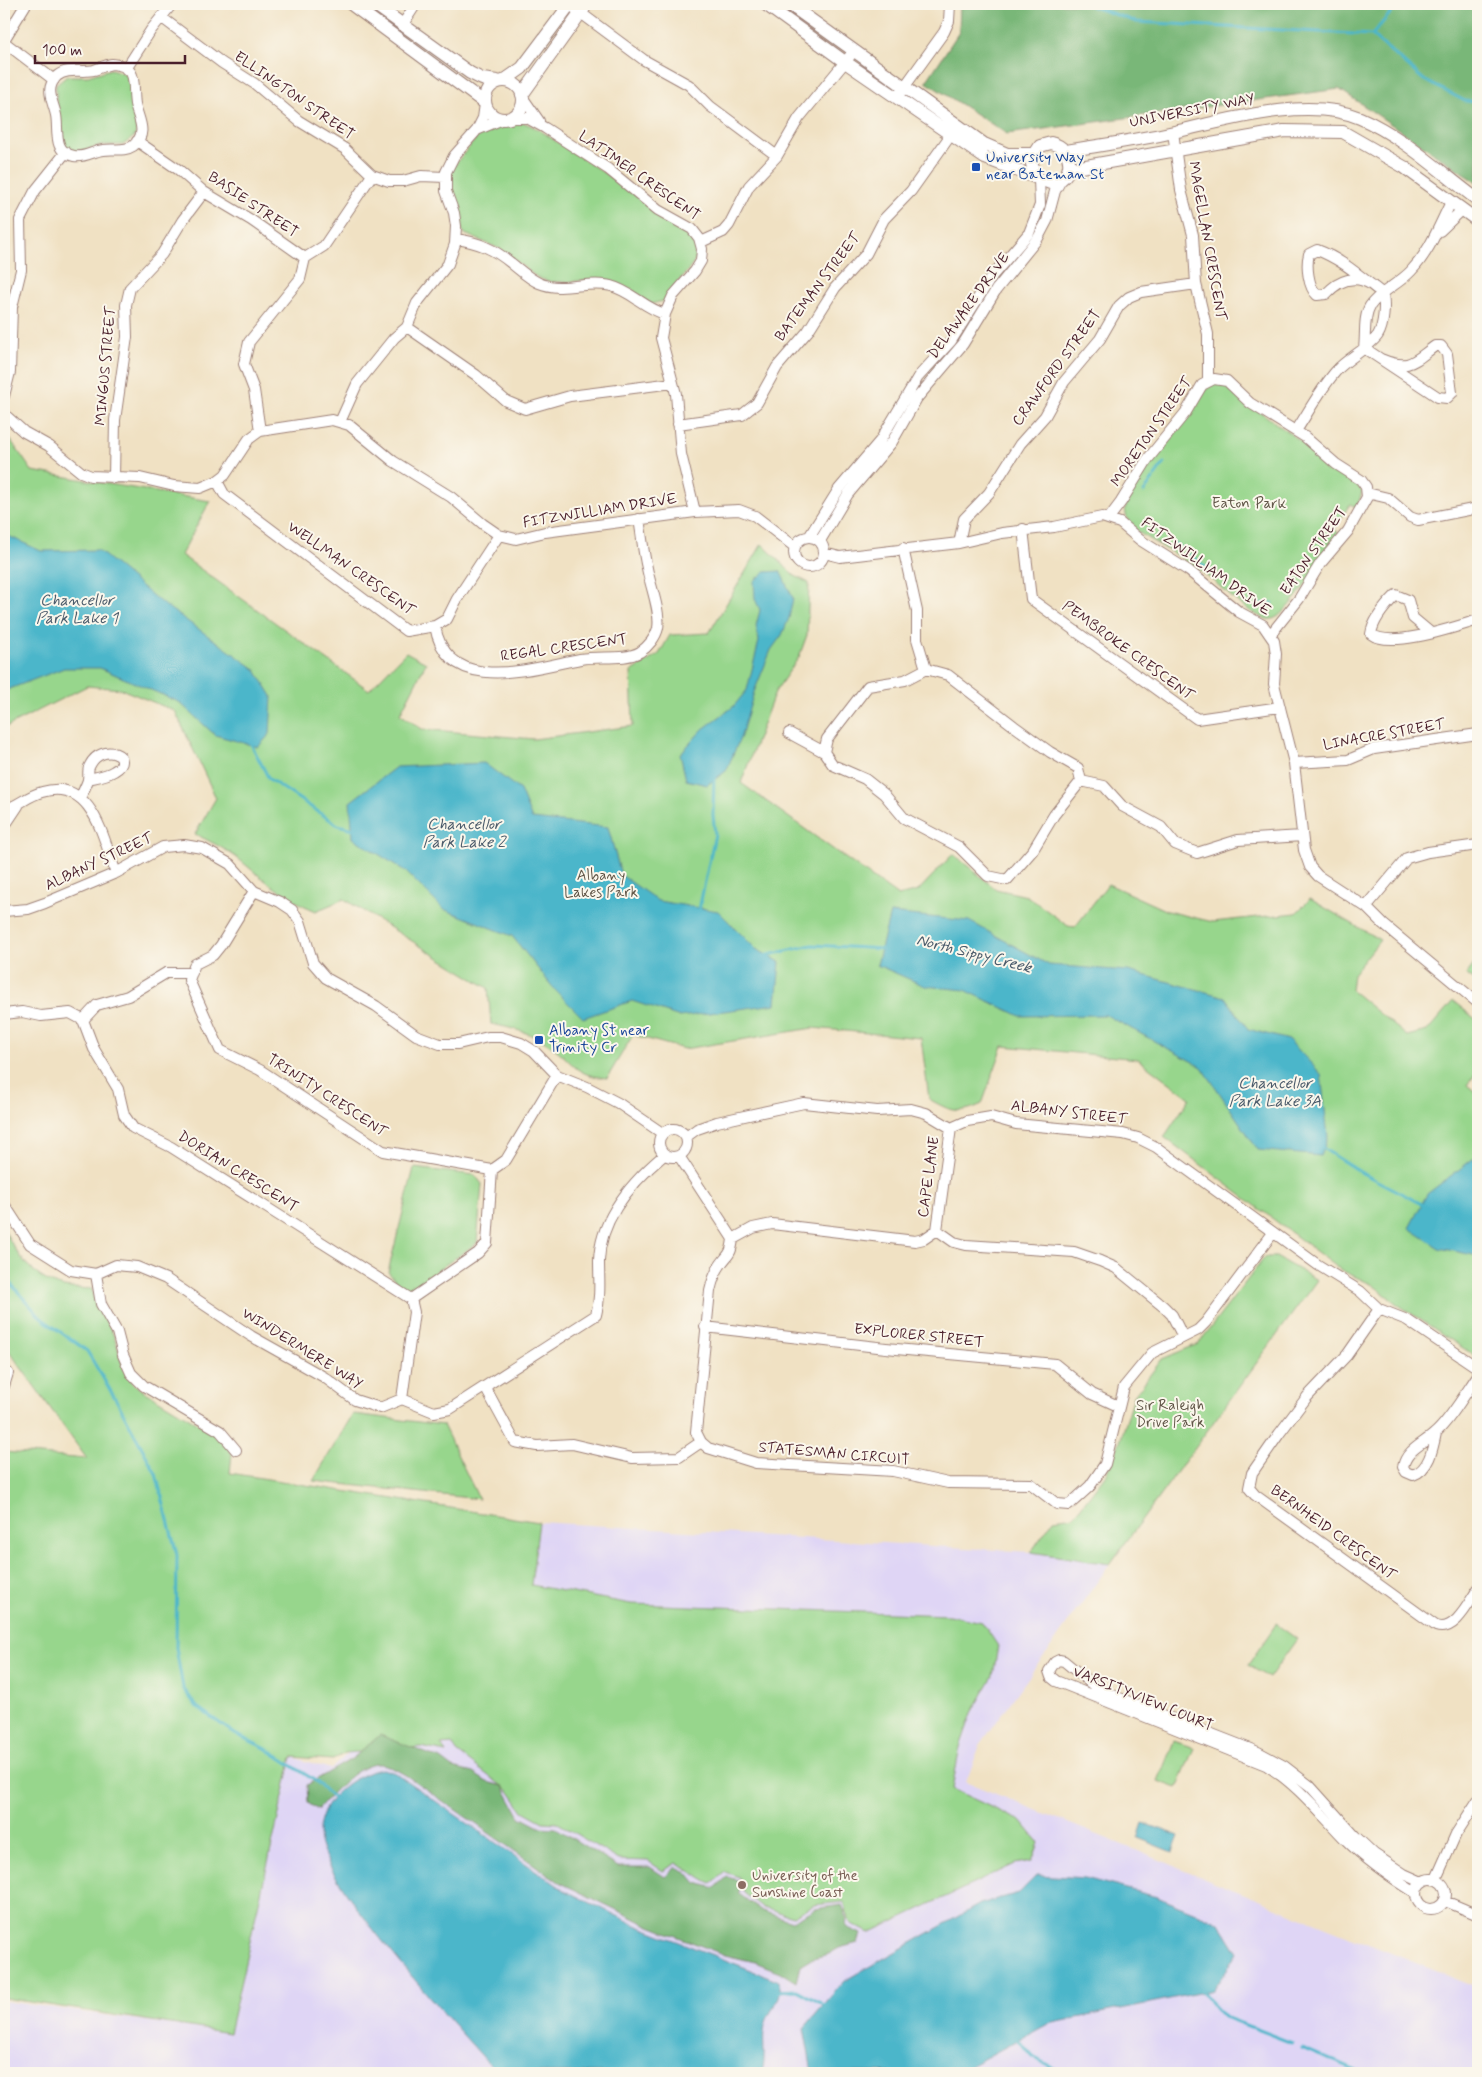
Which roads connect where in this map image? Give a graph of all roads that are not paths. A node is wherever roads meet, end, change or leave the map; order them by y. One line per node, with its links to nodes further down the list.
1 (26, 4): 14 (street)
2 (172, 4): 11 (street)
3 (352, 4): 13 (street)
4 (374, 4): 12 (street)
5 (416, 4): 12 (street)
6 (570, 4): 10 (street); 19 (street)
7 (765, 4): 16 (street)
8 (789, 4): 15 (street)
9 (950, 4): 20 (street)
10 (584, 8): 21 (street); 34 (street)
11 (161, 17): 17 (street); 36 (street, ELLINGTON STREET)
12 (402, 24): 13 (street); 19 (street)
13 (395, 35): 23 (street)
14 (4, 41): 18 (street)
15 (854, 51): 16 (street); 20 (street)
16 (845, 62): 22 (street); 34 (street)
17 (126, 68): 18 (street); 29 (street)
18 (54, 80): 32 (street)
19 (501, 81): 21 (street); 23 (street)
20 (904, 87): 22 (street); 27 (street)
21 (522, 96): 24 (street); 25 (street, LATIMER CRESCENT)
22 (896, 98): 27 (street)
23 (485, 103): 24 (street); 26 (street)
24 (506, 118): 25 (street, LATIMER CRESCENT); 26 (street)
25 (545, 128): 47 (street, LATIMER CRESCENT)
26 (477, 130): 37 (street)
27 (954, 130): 33 (street); 38 (street); 61 (street, BATEMAN STREET)
28 (1173, 132): 30 (street, MAGELLAN CRESCENT); 31 (street, UNIVERSITY WAY); 41 (street, UNIVERSITY WAY)
29 (137, 141): 32 (street); 40 (street, BASIE STREET)
30 (1176, 150): 35 (street); 42 (street); 49 (street, MAGELLAN CRESCENT)
31 (1066, 151): 33 (street); 35 (street)
32 (66, 152): 58 (street)
33 (1033, 154): 38 (street)
34 (777, 156): 47 (street)
35 (1069, 169): 39 (street)
36 (372, 175): 37 (street, ELLINGTON STREET); 48 (street)
37 (445, 177): 46 (street)
38 (1037, 177): 39 (street); 73 (street, DELAWARE DRIVE)
39 (1061, 180): 74 (street, DELAWARE DRIVE)
40 (204, 192): 48 (street, BASIE STREET); 64 (street, MINGUS STREET)
41 (1473, 196): 42 (street); 43 (street)
42 (1451, 202): 43 (street); 45 (street)
43 (1462, 210): 44 (street); 45 (street)
44 (1478, 221)
45 (1436, 235): 51 (street)
46 (456, 239): 52 (street); 53 (street)
47 (701, 242): 52 (street, LATIMER CRESCENT)
48 (305, 258): 62 (street)
49 (1196, 284): 56 (street, MAGELLAN CRESCENT); 75 (street, CRAWFORD STREET)
50 (1372, 285): 50 (street); 51 (street)
51 (1383, 294): 54 (street); 54 (street)
52 (665, 314): 57 (street, LATIMER CRESCENT)
53 (407, 327): 57 (street); 60 (street)
54 (1364, 348): 55 (street); 63 (street)
55 (1381, 358): 55 (street)
56 (1212, 379): 63 (street); 70 (street, MORETON STREET)
57 (673, 383): 61 (street, LATIMER CRESCENT)
58 (4, 396)
59 (4, 414): 64 (street)
60 (340, 422): 62 (street); 72 (street)
61 (678, 424): 68 (street, LATIMER CRESCENT)
62 (260, 430): 65 (street)
63 (1296, 431): 66 (street)
64 (114, 478): 65 (street)
65 (217, 481): 80 (street, WELLMAN CRESCENT)
66 (1367, 496): 67 (street); 81 (street, EATON STREET)
67 (1478, 508)
68 (695, 512): 69 (street, FITZWILLIAM DRIVE); 76 (street, FITZWILLIAM DRIVE)
69 (639, 519): 72 (street, FITZWILLIAM DRIVE); 80 (street, REGAL CRESCENT)
70 (1113, 520): 71 (street); 81 (street, FITZWILLIAM DRIVE)
71 (1023, 529): 75 (street); 84 (street, PEMBROKE CRESCENT)
72 (499, 535): 80 (street)
73 (808, 537): 74 (street); 76 (street)
74 (820, 541): 78 (street)
75 (964, 542): 77 (street)
76 (795, 547): 78 (street)
77 (903, 548): 78 (street); 83 (street)
78 (824, 553)
79 (1478, 620): 82 (street)
80 (435, 626)
81 (1268, 631): 84 (street, FITZWILLIAM DRIVE)
82 (1432, 633): 82 (street)
83 (926, 669): 87 (street); 90 (street)
84 (1280, 707): 88 (street, FITZWILLIAM DRIVE)
85 (789, 733): 87 (street)
86 (1478, 734): 88 (street, LINACRE STREET)
87 (824, 752): 90 (street)
88 (1294, 763): 95 (street, FITZWILLIAM DRIVE)
89 (88, 779): 91 (street)
90 (1081, 781): 95 (street)
91 (80, 798): 92 (street); 97 (street)
92 (18, 806): 93 (street); 94 (street)
93 (4, 810)
94 (4, 827)
95 (1302, 836): 99 (street, FITZWILLIAM DRIVE)
96 (1478, 846): 99 (street)
97 (116, 873): 98 (street, ALBANY STREET); 100 (street, ALBANY STREET)
98 (254, 891): 101 (street); 105 (street, ALBANY STREET)
99 (1366, 907): 102 (street, FITZWILLIAM DRIVE)
100 (4, 911)
101 (192, 973): 104 (street); 111 (street, TRINITY CRESCENT)
102 (1478, 1003)
103 (4, 1014): 104 (street)
104 (83, 1020): 117 (street, DORIAN CRESCENT)
105 (557, 1075): 107 (street, ALBANY STREET); 111 (street)
106 (951, 1128): 108 (street); 113 (street, CAPE LANE); 114 (street, ALBANY STREET)
107 (662, 1133): 108 (street); 109 (street)
108 (686, 1137): 110 (street)
109 (664, 1154): 110 (street); 125 (street)
110 (679, 1156): 115 (street)
111 (492, 1170): 117 (street)
112 (4, 1204): 116 (street, WINDERMERE WAY)
113 (937, 1230): 115 (street); 120 (street)
114 (1273, 1233): 118 (street, ALBANY STREET); 120 (street)
115 (733, 1239): 119 (street)
116 (96, 1274): 126 (street, WINDERMERE WAY); 130 (street)
117 (411, 1299): 126 (street)
118 (1380, 1309): 121 (street, ALBANY STREET); 131 (street, BERNHEID CRESCENT)
119 (705, 1327): 127 (street, EXPLORER STREET); 129 (street)
120 (1184, 1337): 127 (street)
121 (1478, 1368)
122 (8, 1372): 124 (street)
123 (1478, 1374): 128 (street)
124 (4, 1386)
125 (485, 1387): 126 (street); 129 (street)
126 (402, 1399)
127 (1118, 1406): 129 (street, STATESMAN CIRCUIT)
128 (1436, 1433)
129 (701, 1442)
130 (236, 1450)
131 (1478, 1589)
132 (1097, 1693): 133 (street, VARSITYVIEW COURT)
133 (1306, 1789): 136 (street, VARSITYVIEW COURT); 137 (street, VARSITYVIEW COURT)
134 (1478, 1800): 135 (street)
135 (1436, 1879): 136 (street); 138 (street)
136 (1422, 1882): 137 (street)
137 (1416, 1893): 138 (street)
138 (1445, 1901): 139 (street)
139 (1478, 1915)

